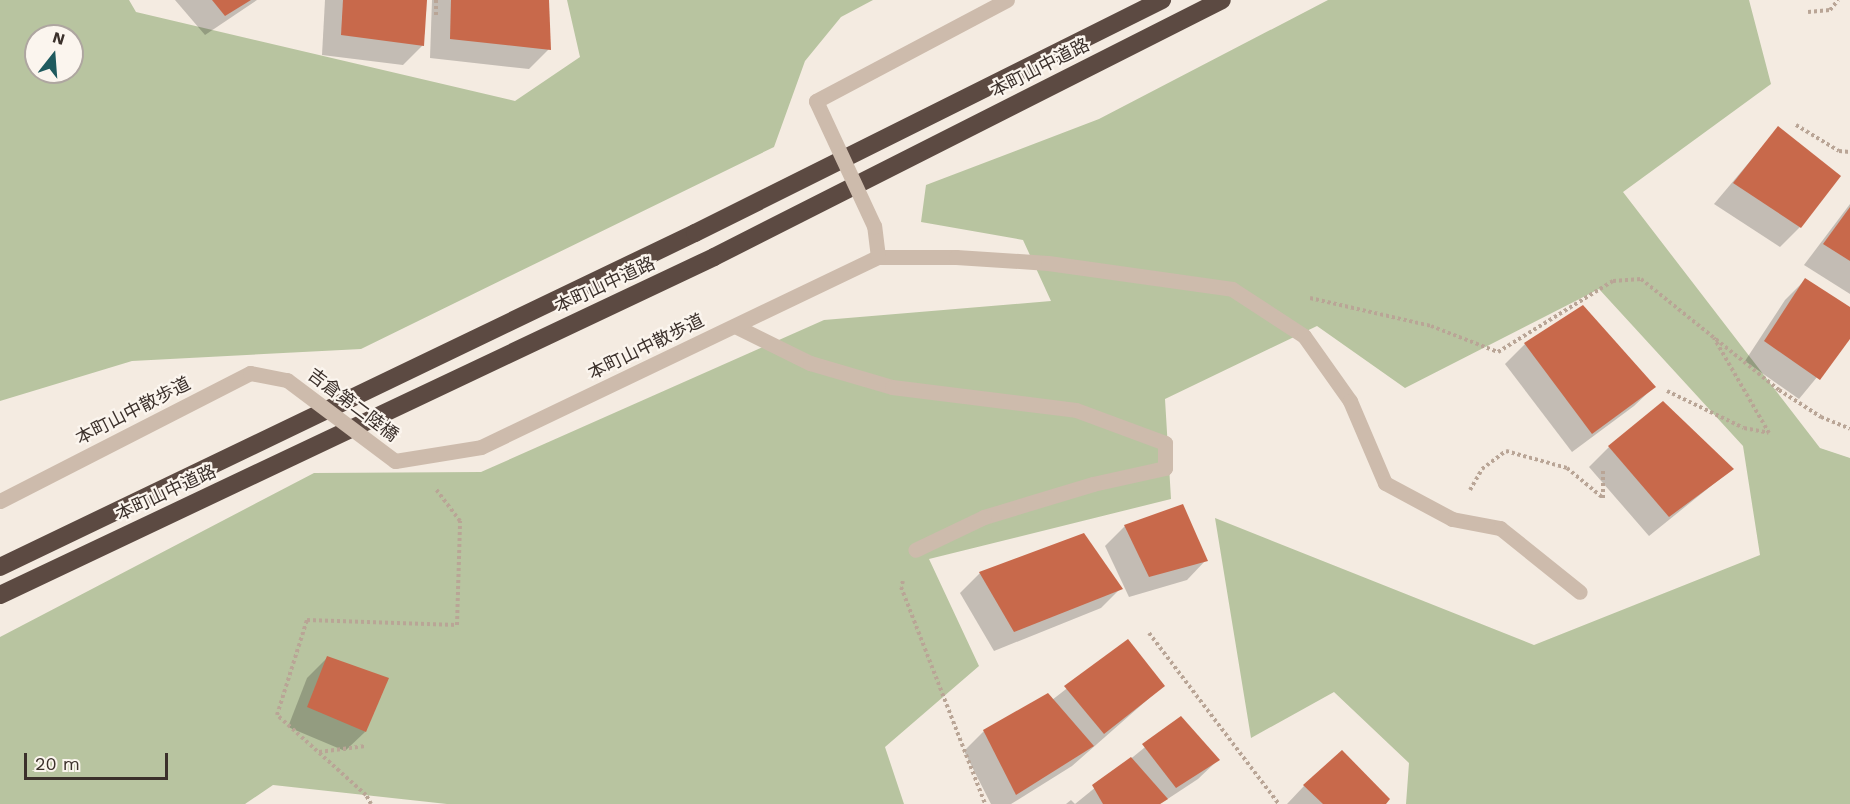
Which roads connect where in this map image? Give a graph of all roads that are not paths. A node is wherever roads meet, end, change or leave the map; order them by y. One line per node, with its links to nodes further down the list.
1 (1007, 0): 4 (street, bridge)
2 (1162, 0): 10 (highway, 本町山中道路)
3 (1222, 0): 12 (highway, 本町山中道路)
4 (878, 257): 5 (street, 本町山中散歩道); 11 (street)
5 (735, 326): 7 (street, 本町山中散歩道); 9 (street)
6 (287, 380): 7 (street, 吉倉第二陸橋, bridge); 8 (street, 本町山中散歩道)
7 (395, 461)
8 (0, 501)
9 (915, 550)
10 (0, 567)
11 (1580, 592)
12 (0, 595)

